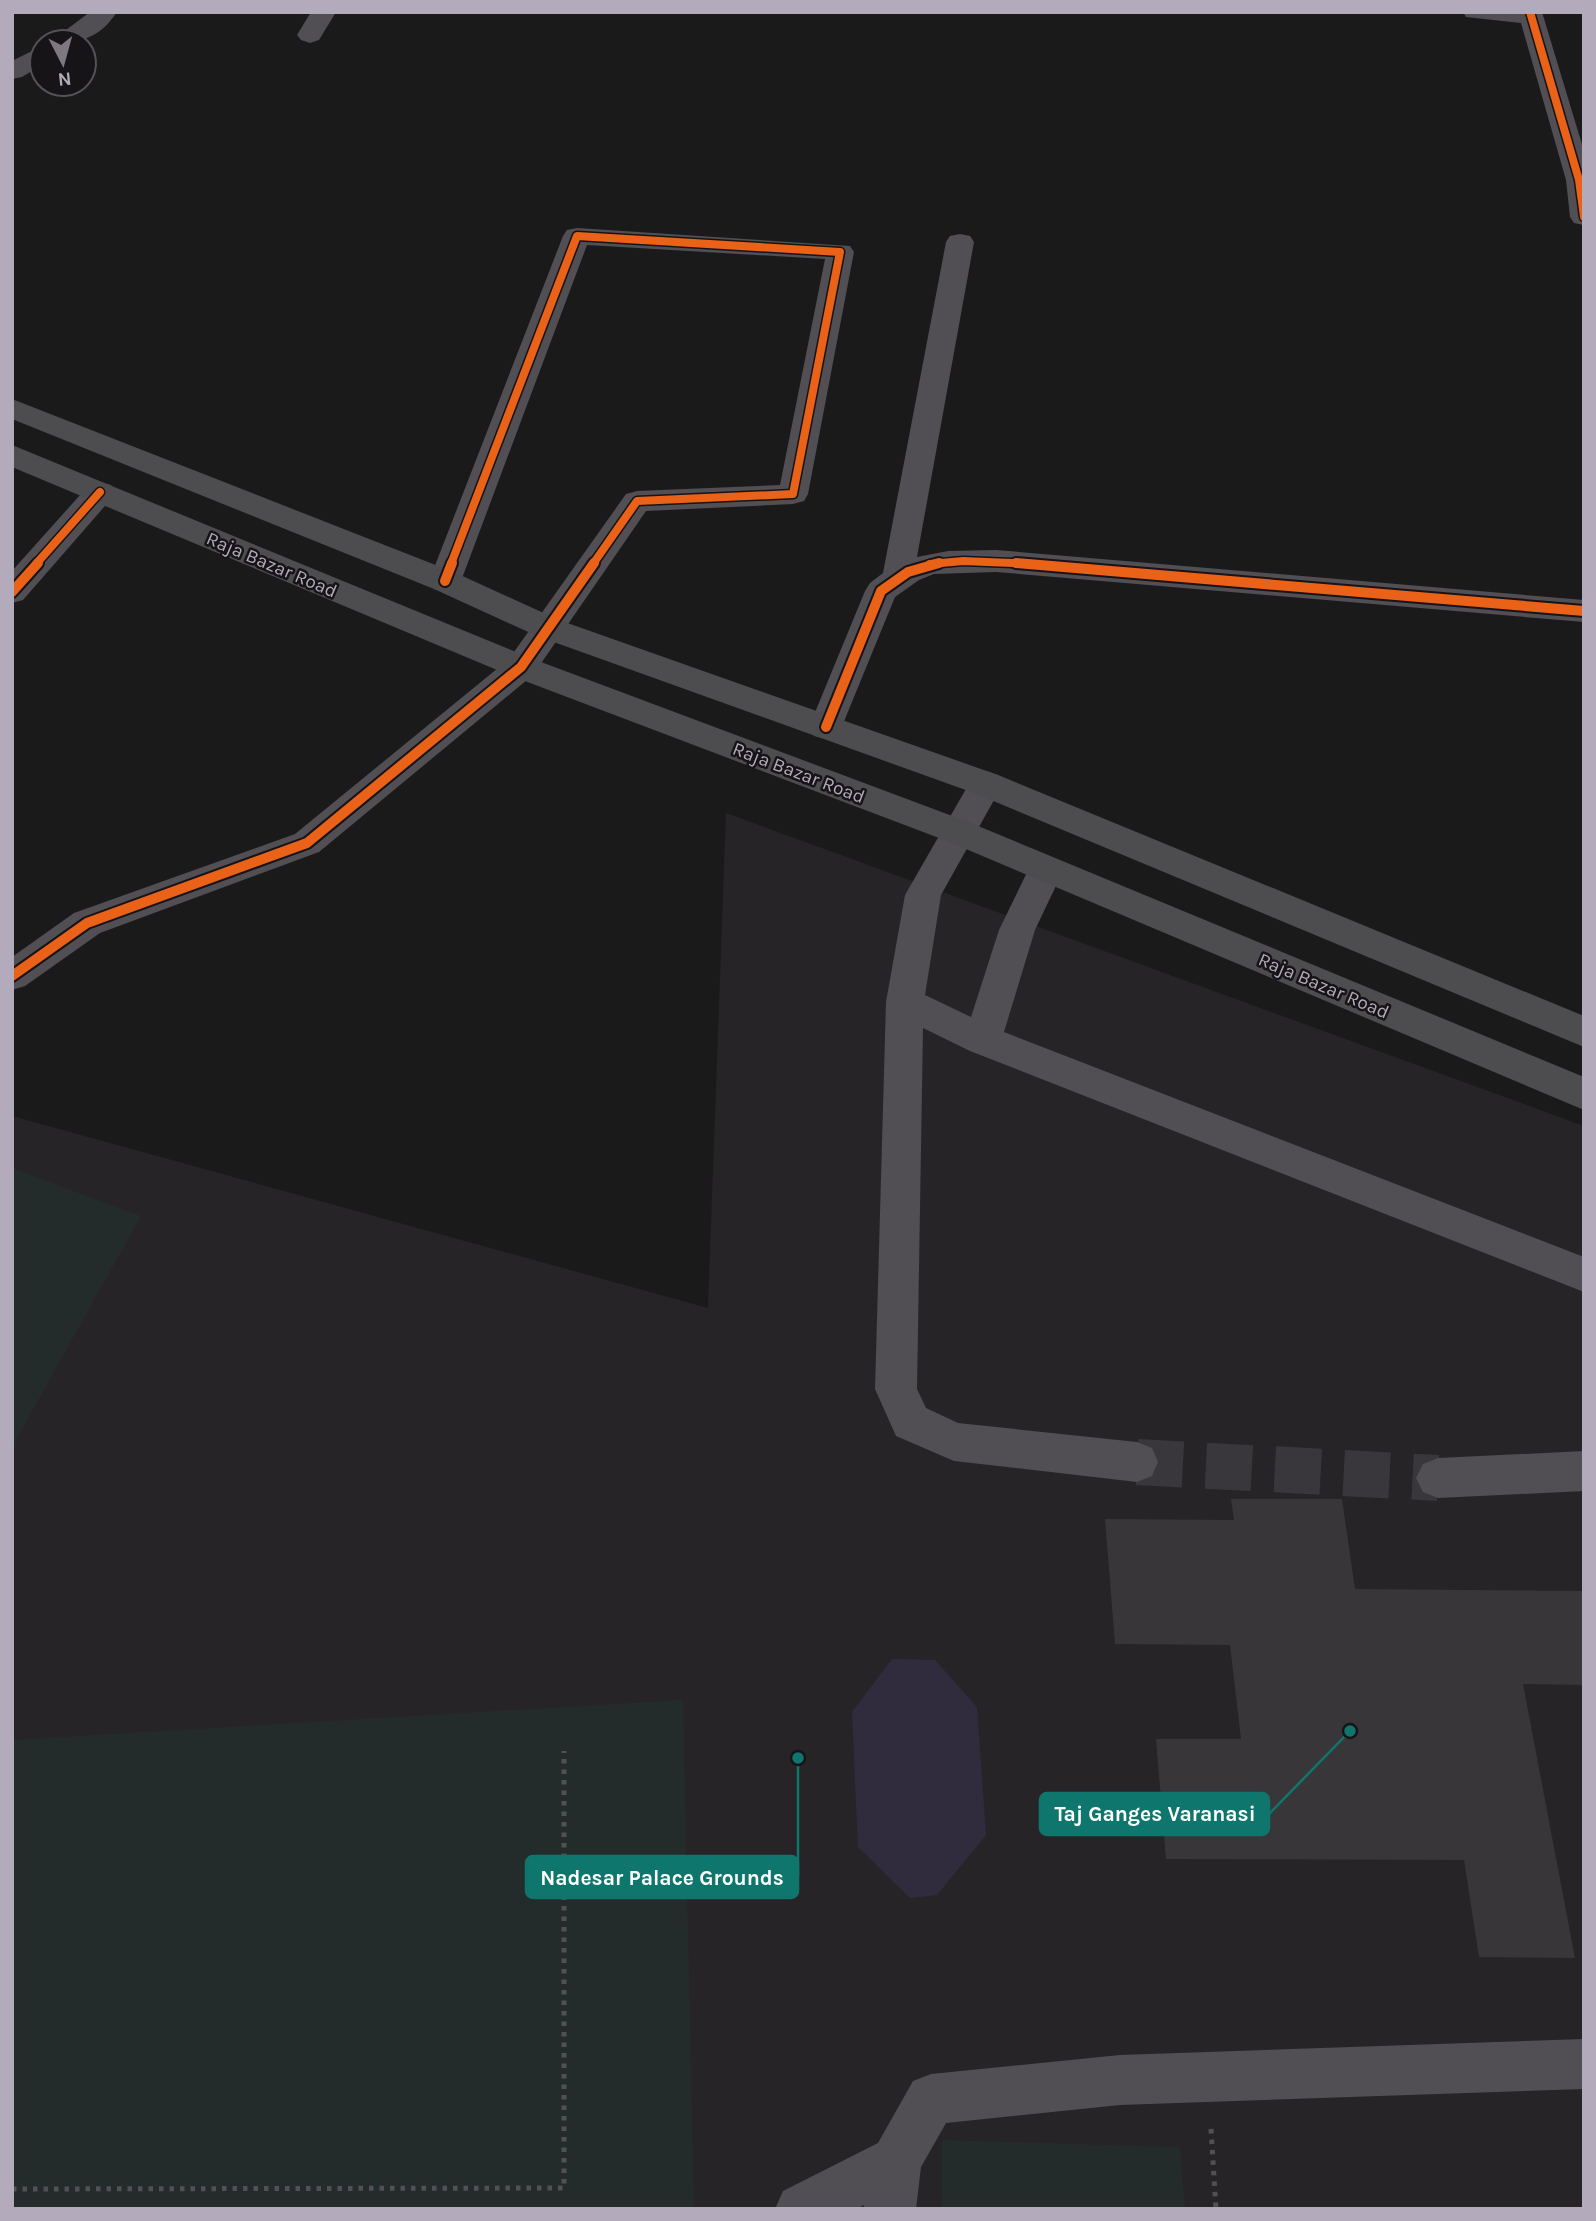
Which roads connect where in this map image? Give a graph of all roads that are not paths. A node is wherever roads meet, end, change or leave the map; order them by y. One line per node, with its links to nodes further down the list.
1 (105, 12): 5 (street)
2 (324, 12): 6 (street)
3 (1475, 12): 4 (street)
4 (1531, 15): 9 (street)
5 (87, 28)
6 (310, 35)
7 (28, 65): 8 (street)
8 (13, 76)
9 (1581, 181): 10 (street)
10 (1584, 217)
11 (960, 242): 15 (street)
12 (12, 408): 17 (main road)
13 (12, 454): 14 (main road, Raja Bazar Road)
14 (100, 492): 16 (street); 20 (main road, Raja Bazar Road)
15 (898, 576): 18 (street); 21 (street)
16 (17, 581)
17 (445, 581): 19 (main road); 19 (street)
18 (1584, 611)
19 (548, 628): 20 (street); 21 (main road)
20 (521, 667): 23 (main road, Raja Bazar Road); 25 (street)
21 (826, 727): 22 (main road)
22 (986, 784): 23 (street); 27 (main road)
23 (959, 832): 24 (main road, Raja Bazar Road); 26 (street)
24 (1046, 869): 28 (street); 29 (main road, Raja Bazar Road)
25 (12, 976)
26 (905, 1002): 28 (street); 31 (street)
27 (1584, 1032)
28 (983, 1040): 30 (street)
29 (1584, 1094)
30 (1584, 1275)
31 (1137, 1462)
32 (1578, 1476): 33 (street)
33 (1438, 1478)
34 (1584, 2064): 35 (street)
35 (893, 2185): 36 (street)
36 (801, 2209)

